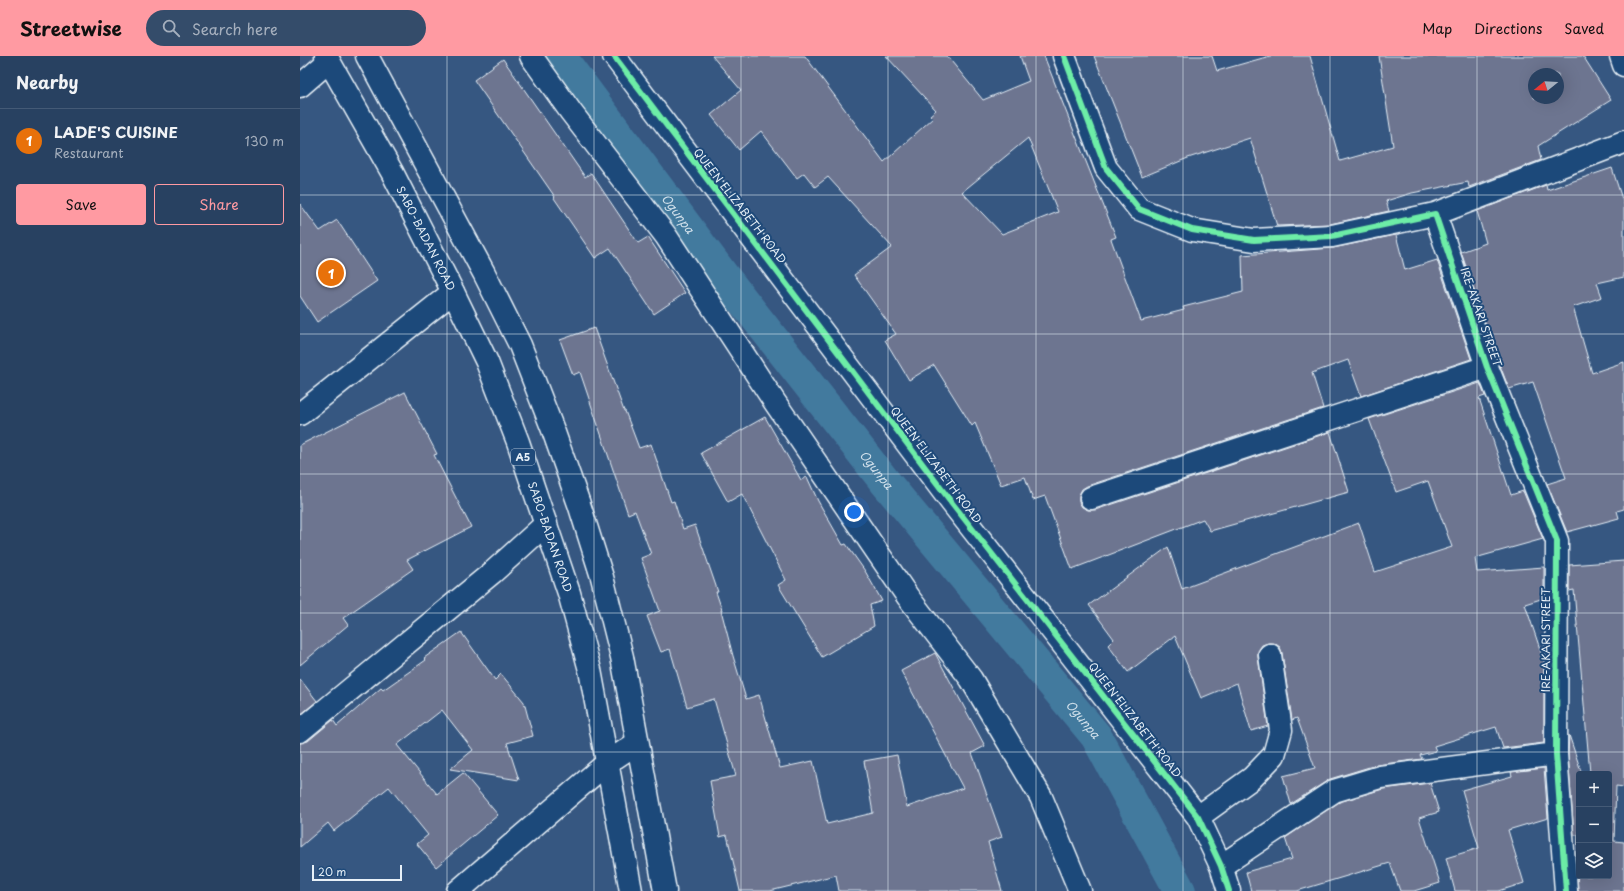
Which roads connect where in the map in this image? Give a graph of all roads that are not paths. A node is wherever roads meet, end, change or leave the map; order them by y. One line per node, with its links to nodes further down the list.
1 (367, 56): 18 (main road)
2 (531, 56): 26 (main road)
3 (614, 56): 21 (main road, QUEEN ELIZABETH ROAD)
4 (1064, 56): 10 (main road)
5 (1621, 56): 7 (main road)
6 (328, 59): 8 (main road); 11 (main road, SABO-BADAN ROAD / A5)
7 (1624, 65)
8 (300, 86)
9 (1624, 142): 10 (main road)
10 (1435, 214): 12 (main road, IRE-AKARI STREET)
11 (453, 292): 13 (main road); 15 (main road, SABO-BADAN ROAD / A5)
12 (1488, 368): 14 (main road); 19 (main road, IRE-AKARI STREET)
13 (300, 414)
14 (1091, 498)
15 (546, 524): 17 (main road); 20 (main road, SABO-BADAN ROAD / A5)
16 (1270, 655): 21 (main road)
17 (300, 731)
18 (637, 743): 20 (main road); 25 (main road)
19 (1556, 754): 22 (main road); 28 (main road, IRE-AKARI STREET)
20 (607, 763): 23 (main road); 24 (main road, SABO-BADAN ROAD / A5)
21 (1198, 817): 22 (main road, QUEEN ELIZABETH ROAD)
22 (1221, 866): 27 (main road, QUEEN ELIZABETH ROAD)
23 (458, 891)
24 (631, 891)
25 (665, 891)
26 (1080, 891)
27 (1229, 891)
28 (1566, 891)

